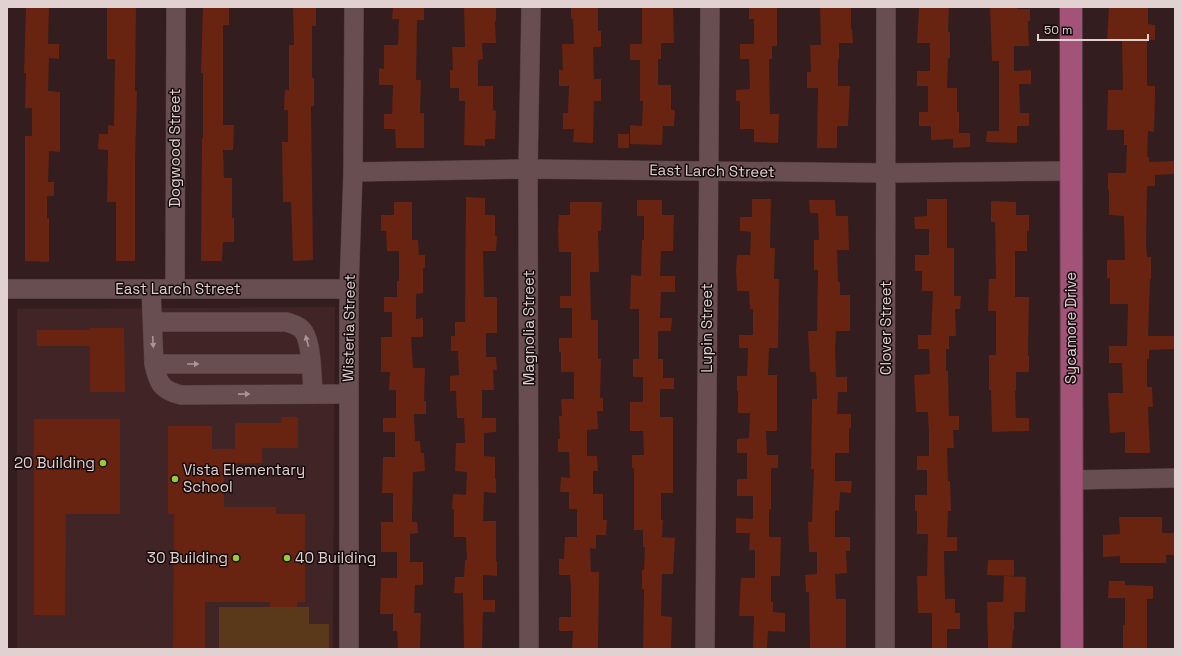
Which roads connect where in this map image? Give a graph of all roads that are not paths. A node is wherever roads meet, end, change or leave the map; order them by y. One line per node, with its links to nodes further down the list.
1 (176, 7): 15 (street, Dogwood Street)
2 (354, 7): 10 (street, Wisteria Street)
3 (531, 7): 7 (street, Magnolia Street)
4 (710, 7): 8 (street, Lupin Street)
5 (886, 7): 11 (street, Clover Street)
6 (1071, 7): 9 (main road, Sycamore Drive)
7 (528, 169): 8 (street, East Larch Street); 10 (street, East Larch Street); 24 (street, Magnolia Street)
8 (709, 171): 11 (street, East Larch Street); 25 (street, Lupin Street)
9 (1070, 171): 11 (street, East Larch Street); 22 (main road, Sycamore Drive)
10 (353, 172): 12 (street, Wisteria Street)
11 (887, 173): 26 (street, Clover Street)
12 (349, 288): 15 (street, East Larch Street); 20 (street, Wisteria Street)
13 (7, 289): 14 (street, East Larch Street)
14 (151, 289): 15 (street, East Larch Street); 16 (street)
15 (175, 289)
16 (152, 322): 17 (street, one-way to 17); 18 (street, one-way to 16)
17 (154, 364): 18 (street, one-way to 18); 19 (street, one-way to 19)
18 (310, 364): 19 (street)
19 (313, 394): 20 (street)
20 (349, 394): 23 (street, Wisteria Street)
21 (1175, 478): 22 (street)
22 (1072, 480): 27 (main road, Sycamore Drive)
23 (349, 649)
24 (529, 649)
25 (705, 649)
26 (885, 649)
27 (1072, 649)

